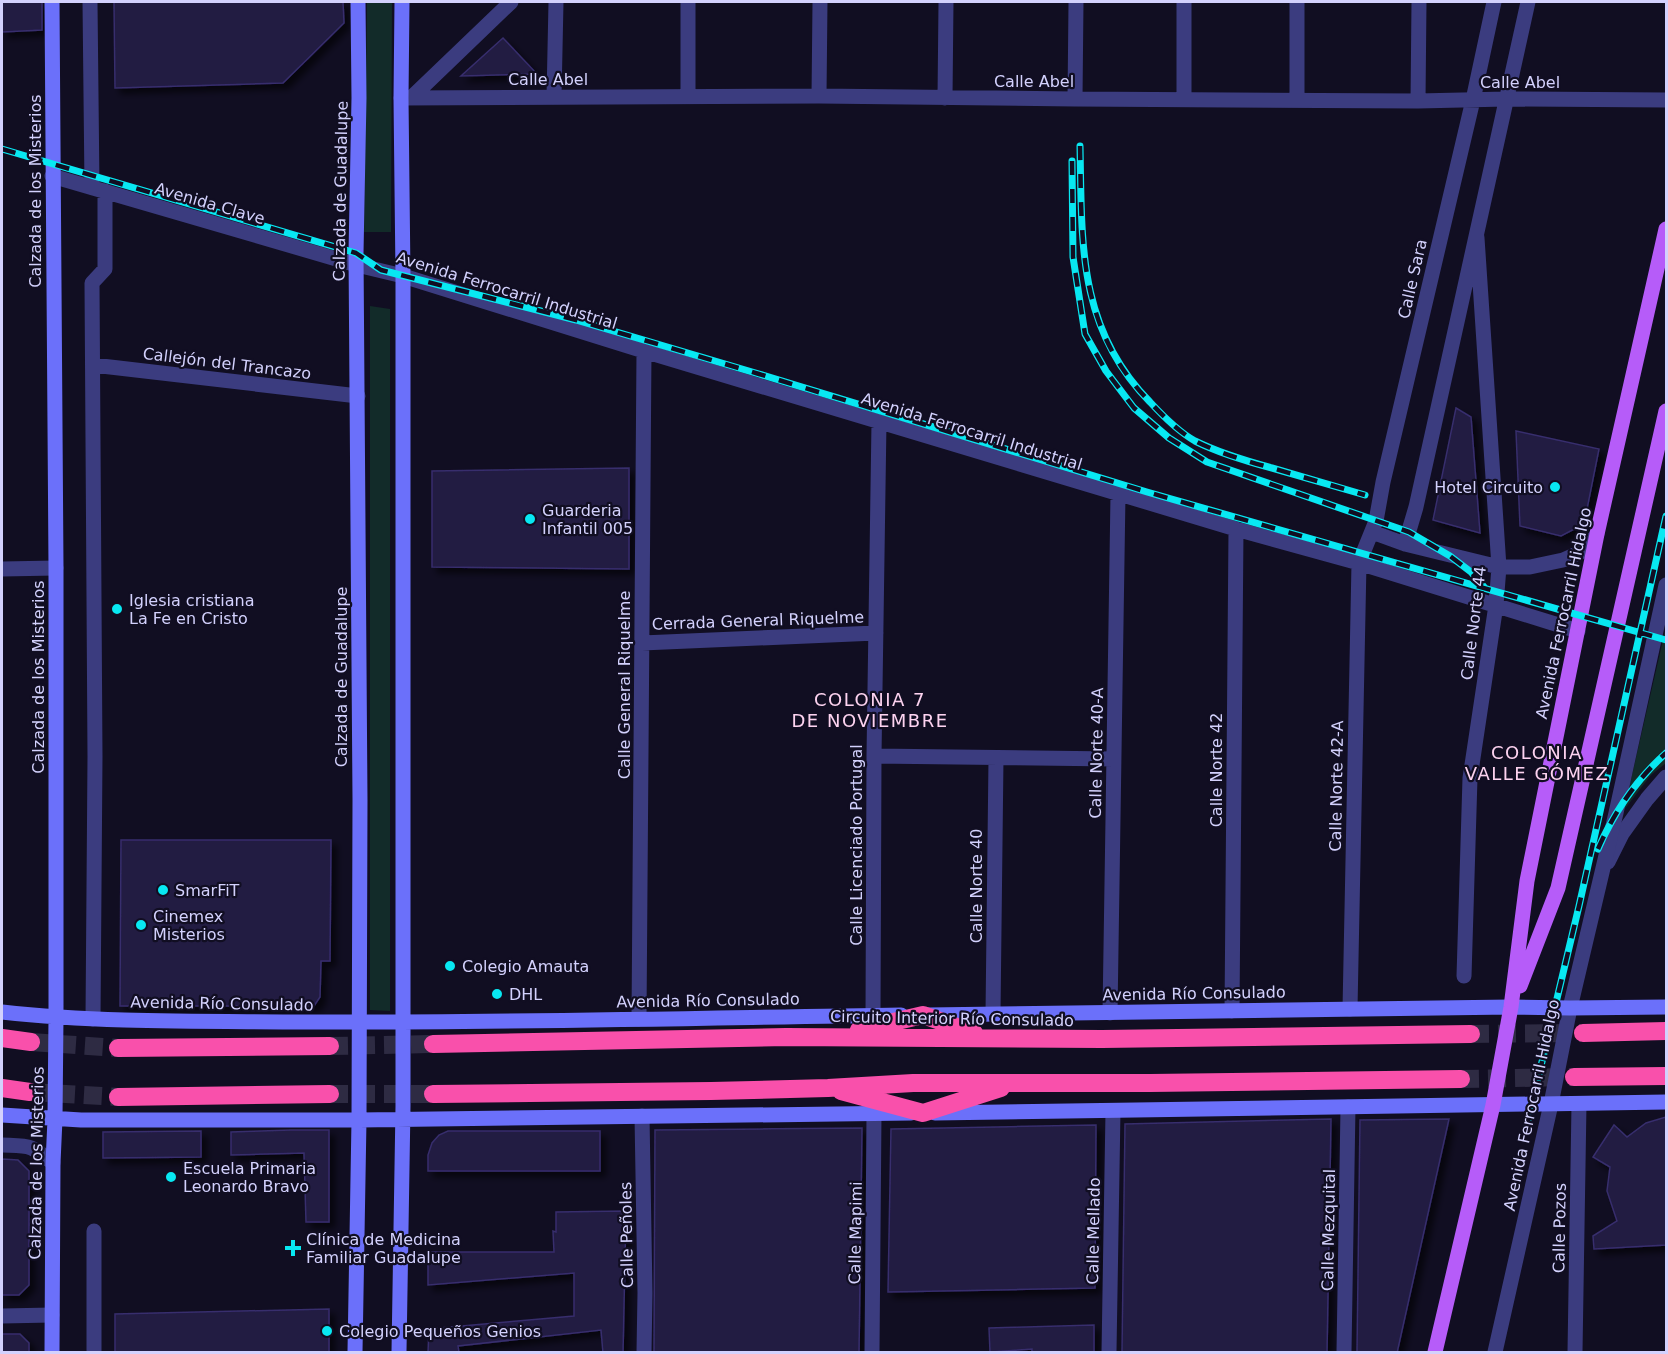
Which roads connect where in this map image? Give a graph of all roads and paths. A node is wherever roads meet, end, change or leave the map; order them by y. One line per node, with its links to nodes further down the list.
1 (52, 2): 28 (main road, Calzada de los Misterios)
2 (90, 2): 29 (street)
3 (358, 2): 32 (main road, Calzada de Guadalupe)
4 (402, 2): 19 (main road)
5 (510, 2): 19 (street)
6 (556, 2): 18 (street)
7 (688, 2): 16 (street)
8 (820, 2): 17 (street)
9 (946, 2): 20 (street)
10 (1076, 2): 21 (street)
11 (1184, 2): 22 (street)
12 (1297, 2): 23 (street)
13 (1419, 2): 25 (street)
14 (1494, 2): 26 (street, Calle Sara)
15 (1528, 2): 24 (street)
16 (688, 96): 17 (street, Calle Abel); 18 (street, Calle Abel)
17 (819, 96): 20 (street, Calle Abel)
18 (554, 97): 19 (street, Calle Abel)
19 (406, 98): 33 (main road)
20 (945, 98): 21 (street, Calle Abel)
21 (1075, 99): 22 (street, Calle Abel)
22 (1185, 99): 23 (street, Calle Abel)
23 (1298, 99): 25 (street, Calle Abel)
24 (1506, 99): 26 (street, Calle Abel); 27 (street, Calle Abel); 31 (street)
25 (1418, 100): 26 (street, Calle Abel)
26 (1473, 100): 41 (street, Calle Sara)
27 (1666, 100)
28 (52, 176): 29 (street, Avenida Clave); 46 (main road, Calzada de los Misterios)
29 (98, 190): 32 (street, Avenida Clave); 35 (street)
30 (1666, 229): 42 (main road, Avenida Ferrocarril Hidalgo)
31 (1477, 238): 43 (street); 45 (street, Calle Norte 44)
32 (357, 265): 33 (street, Avenida Ferrocarril Industrial); 36 (main road, Calzada de Guadalupe)
33 (403, 276): 34 (street, Avenida Ferrocarril Industrial); 72 (main road)
34 (644, 351): 38 (street, Avenida Ferrocarril Industrial); 52 (street, Calle General Riquelme)
35 (93, 365): 36 (street, Callejón del Trancazo); 69 (street)
36 (358, 396): 73 (main road, Calzada de Guadalupe)
37 (1666, 411): 63 (main road, Avenida Ferrocarril Hidalgo)
38 (879, 422): 39 (street, Avenida Ferrocarril Industrial); 51 (street, Calle Licenciado Portugal)
39 (1118, 494): 40 (street, Avenida Ferrocarril Industrial); 55 (street, Calle Norte 40-A)
40 (1236, 530): 44 (street, Avenida Ferrocarril Industrial); 61 (street, Calle Norte 42)
41 (1372, 532): 43 (street); 44 (street, Calle Sara)
42 (1597, 534): 45 (street); 50 (main road, Avenida Ferrocarril Hidalgo)
43 (1405, 544): 45 (street)
44 (1359, 563): 49 (street, Avenida Ferrocarril Industrial); 60 (street, Calle Norte 42-A)
45 (1499, 567): 49 (street, Calle Norte 44)
46 (56, 568): 47 (street); 71 (main road, Calzada de los Misterios)
47 (2, 569)
48 (1666, 585): 57 (street, Avenida Ferrocarril Hidalgo)
49 (1496, 605): 50 (street, Avenida Ferrocarril Industrial); 58 (street, Calle Norte 44)
50 (1578, 631): 63 (main road, Avenida Ferrocarril Hidalgo)
51 (876, 633): 52 (street, Cerrada General Riquelme); 53 (street, Calle Licenciado Portugal)
52 (642, 643): 70 (street, Calle General Riquelme)
53 (874, 756): 54 (street); 68 (street, Calle Licenciado Portugal)
54 (996, 758): 55 (street); 66 (street, Calle Norte 40)
55 (1114, 759): 65 (street, Calle Norte 40-A)
56 (1666, 777): 57 (street)
57 (1601, 876): 64 (street, Avenida Ferrocarril Hidalgo)
58 (1464, 976)
59 (1666, 1006): 64 (main road, Avenida Río Consulado)
60 (1350, 1009): 61 (main road, Avenida Río Consulado); 63 (main road, Avenida Río Consulado)
61 (1232, 1011): 65 (main road, Avenida Río Consulado)
62 (2, 1012): 71 (main road, Avenida Río Consulado)
63 (1510, 1012): 64 (main road, Avenida Río Consulado); 95 (main road, Avenida Ferrocarril Hidalgo)
64 (1569, 1012): 94 (street, Avenida Ferrocarril Hidalgo)
65 (1110, 1013): 66 (main road, Avenida Río Consulado)
66 (993, 1014): 67 (main road, Avenida Río Consulado)
67 (923, 1015): 68 (main road, Avenida Río Consulado); 77 (highway); 79 (highway)
68 (873, 1016): 70 (main road, Avenida Río Consulado)
69 (93, 1019): 71 (main road, Avenida Río Consulado); 73 (main road, Avenida Río Consulado)
70 (639, 1019): 72 (main road, Avenida Río Consulado)
71 (56, 1023): 100 (main road, Calzada de los Misterios)
72 (403, 1026): 73 (main road, Avenida Río Consulado); 102 (main road)
73 (358, 1027): 101 (main road, Calzada de Guadalupe)
74 (1666, 1031): 75 (highway)
75 (1583, 1032)
76 (1471, 1034): 79 (highway, Circuito Interior Río Consulado)
77 (831, 1037): 79 (highway, Circuito Interior Río Consulado); 81 (highway, Circuito Interior Río Consulado)
78 (2, 1038): 80 (highway)
79 (990, 1038)
80 (32, 1042)
81 (433, 1044)
82 (330, 1046): 83 (highway)
83 (118, 1048)
84 (1666, 1076): 85 (highway)
85 (1574, 1077)
86 (1461, 1079): 87 (highway)
87 (1017, 1082): 89 (highway); 103 (highway)
88 (2, 1088): 90 (highway)
89 (828, 1088): 92 (highway); 103 (highway)
90 (30, 1092)
91 (330, 1094): 93 (highway)
92 (433, 1094)
93 (118, 1097)
94 (1552, 1099): 95 (main road); 97 (main road); 121 (street, Avenida Ferrocarril Hidalgo)
95 (1493, 1100): 98 (main road); 120 (main road, Avenida Ferrocarril Hidalgo)
96 (1666, 1102): 97 (main road)
97 (1579, 1104): 122 (street, Calle Pozos)
98 (1348, 1107): 99 (main road); 119 (street, Calle Mezquital)
99 (1113, 1111): 103 (main road); 118 (street, Calle Mellado)
100 (55, 1113): 101 (main road); 105 (main road); 108 (main road, Calzada de los Misterios)
101 (359, 1113): 102 (main road); 114 (main road, Calzada de Guadalupe)
102 (403, 1113): 106 (main road); 115 (main road)
103 (923, 1113): 104 (main road)
104 (874, 1114): 106 (main road); 117 (street, Calle Mapimi)
105 (2, 1115)
106 (642, 1116): 116 (street, Calle Peñoles)
107 (2, 1145): 108 (street)
108 (53, 1163): 110 (main road, Calzada de los Misterios)
109 (94, 1231): 113 (street)
110 (52, 1315): 111 (street); 112 (main road, Calzada de los Misterios)
111 (2, 1316)
112 (52, 1353)
113 (94, 1353)
114 (356, 1353)
115 (399, 1353)
116 (644, 1353)
117 (872, 1353)
118 (1109, 1353)
119 (1344, 1353)
120 (1435, 1353)
121 (1495, 1353)
122 (1575, 1353)

